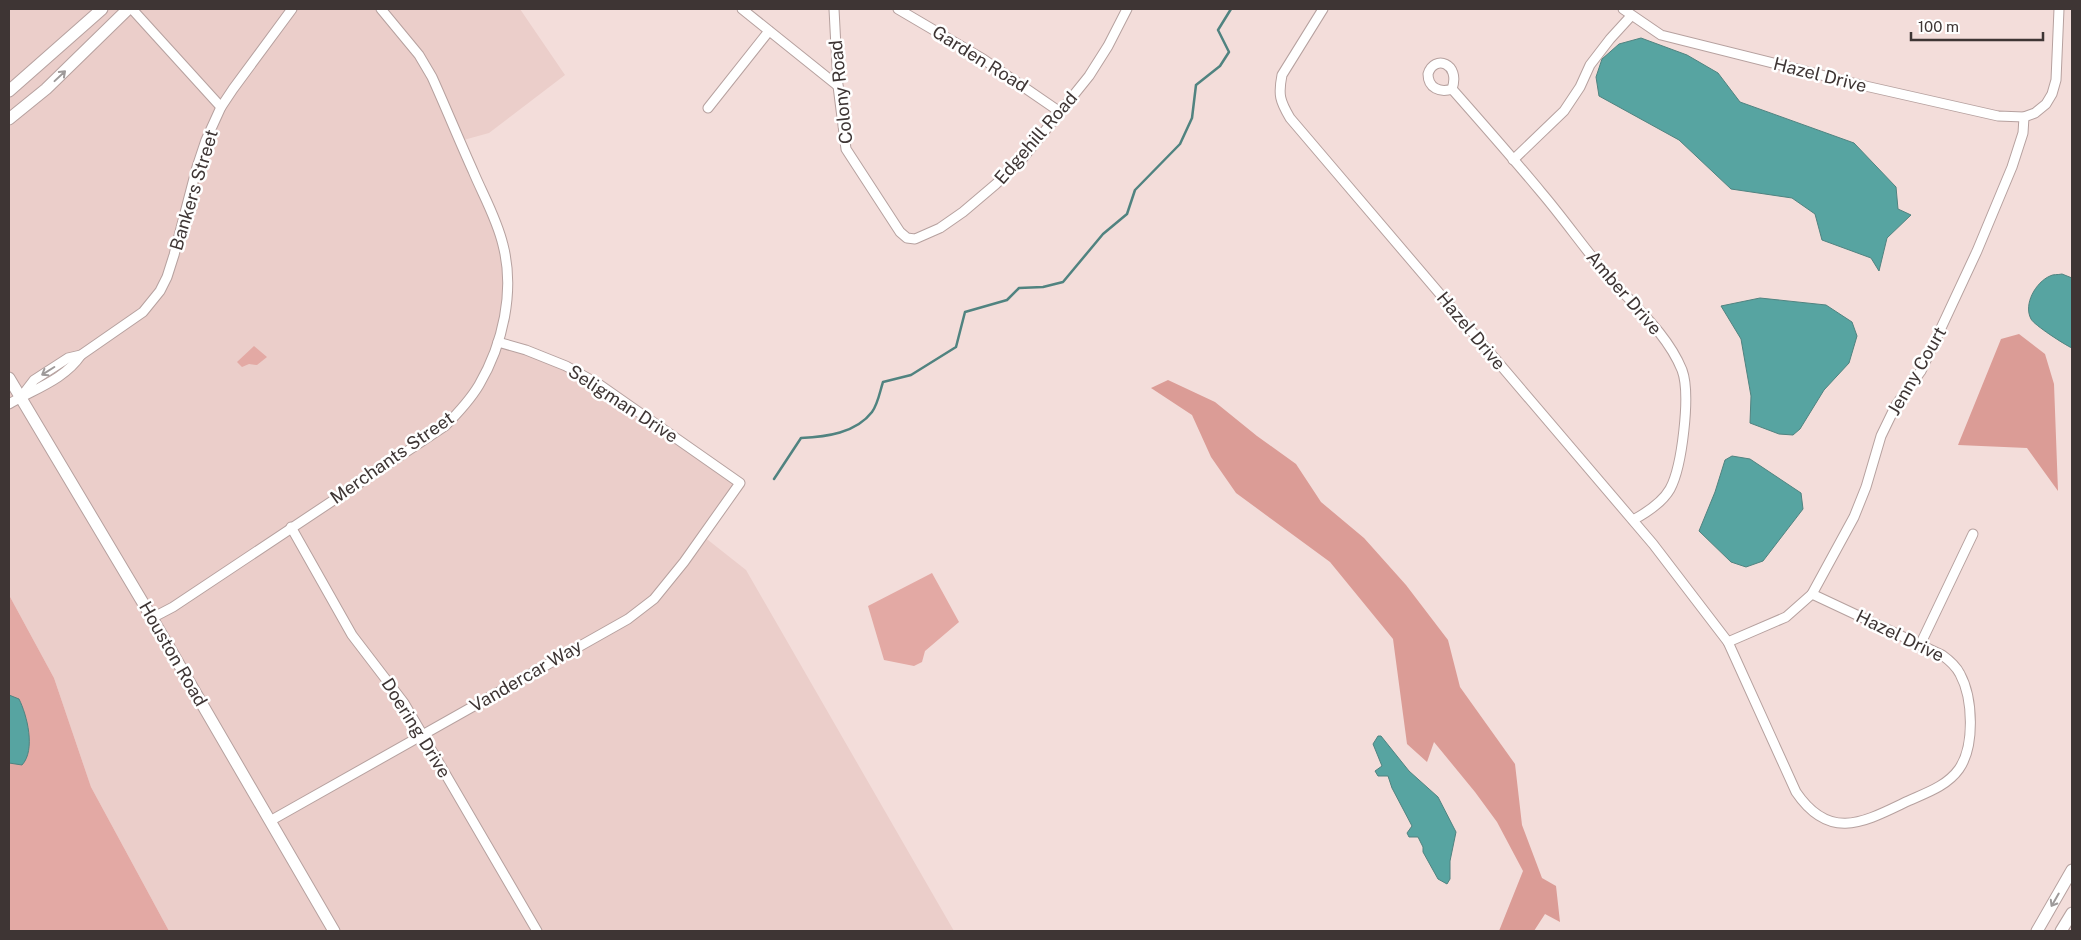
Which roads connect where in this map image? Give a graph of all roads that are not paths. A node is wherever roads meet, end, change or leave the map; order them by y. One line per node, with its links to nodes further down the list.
1 (102, 9): 17 (main road)
2 (128, 9): 22 (main road, one-way to 2)
3 (132, 9): 18 (street)
4 (292, 9): 18 (street, Bankers Street)
5 (381, 9): 25 (street, Merchants Street)
6 (742, 9): 14 (street)
7 (834, 9): 15 (street, Colony Road)
8 (898, 9): 20 (street, Garden Road)
9 (1127, 9): 20 (street, Edgehill Road)
10 (1323, 9): 30 (street, Hazel Drive)
11 (1623, 9): 13 (street, Hazel Drive)
12 (2059, 9): 21 (street)
13 (1631, 16): 21 (street, Hazel Drive); 23 (street)
14 (769, 31): 15 (street); 19 (street)
15 (838, 86): 24 (street, Colony Road)
16 (1452, 89): 23 (street, Amber Drive)
17 (9, 91)
18 (221, 107): 27 (street, Bankers Street)
19 (708, 108)
20 (1060, 112): 24 (street, Edgehill Road)
21 (2024, 117): 33 (street, Jenny Court)
22 (9, 119)
23 (1514, 160): 30 (street, Amber Drive)
24 (915, 239)
25 (498, 342): 29 (street, Seligman Drive); 31 (street, Merchants Street)
26 (9, 378): 27 (main road, Houston Road)
27 (20, 397): 28 (street, Bankers Street); 34 (main road, Houston Road)
28 (9, 404)
29 (740, 483): 37 (street, Vandercar Way)
30 (1632, 520): 35 (street, Hazel Drive)
31 (291, 528): 34 (street, Merchants Street); 37 (street, Doering Drive)
32 (1973, 534): 36 (street)
33 (1812, 594): 35 (street); 36 (street, Hazel Drive)
34 (152, 618): 38 (main road, Houston Road)
35 (1728, 642): 36 (street, Hazel Drive)
36 (1920, 645)
37 (422, 735): 38 (street, Vandercar Way); 42 (street, Doering Drive)
38 (270, 821): 41 (main road, Houston Road)
39 (2072, 870): 43 (main road, one-way to 43)
40 (2072, 913): 44 (main road)
41 (334, 931)
42 (537, 931)
43 (2037, 931)
44 (2060, 931)

